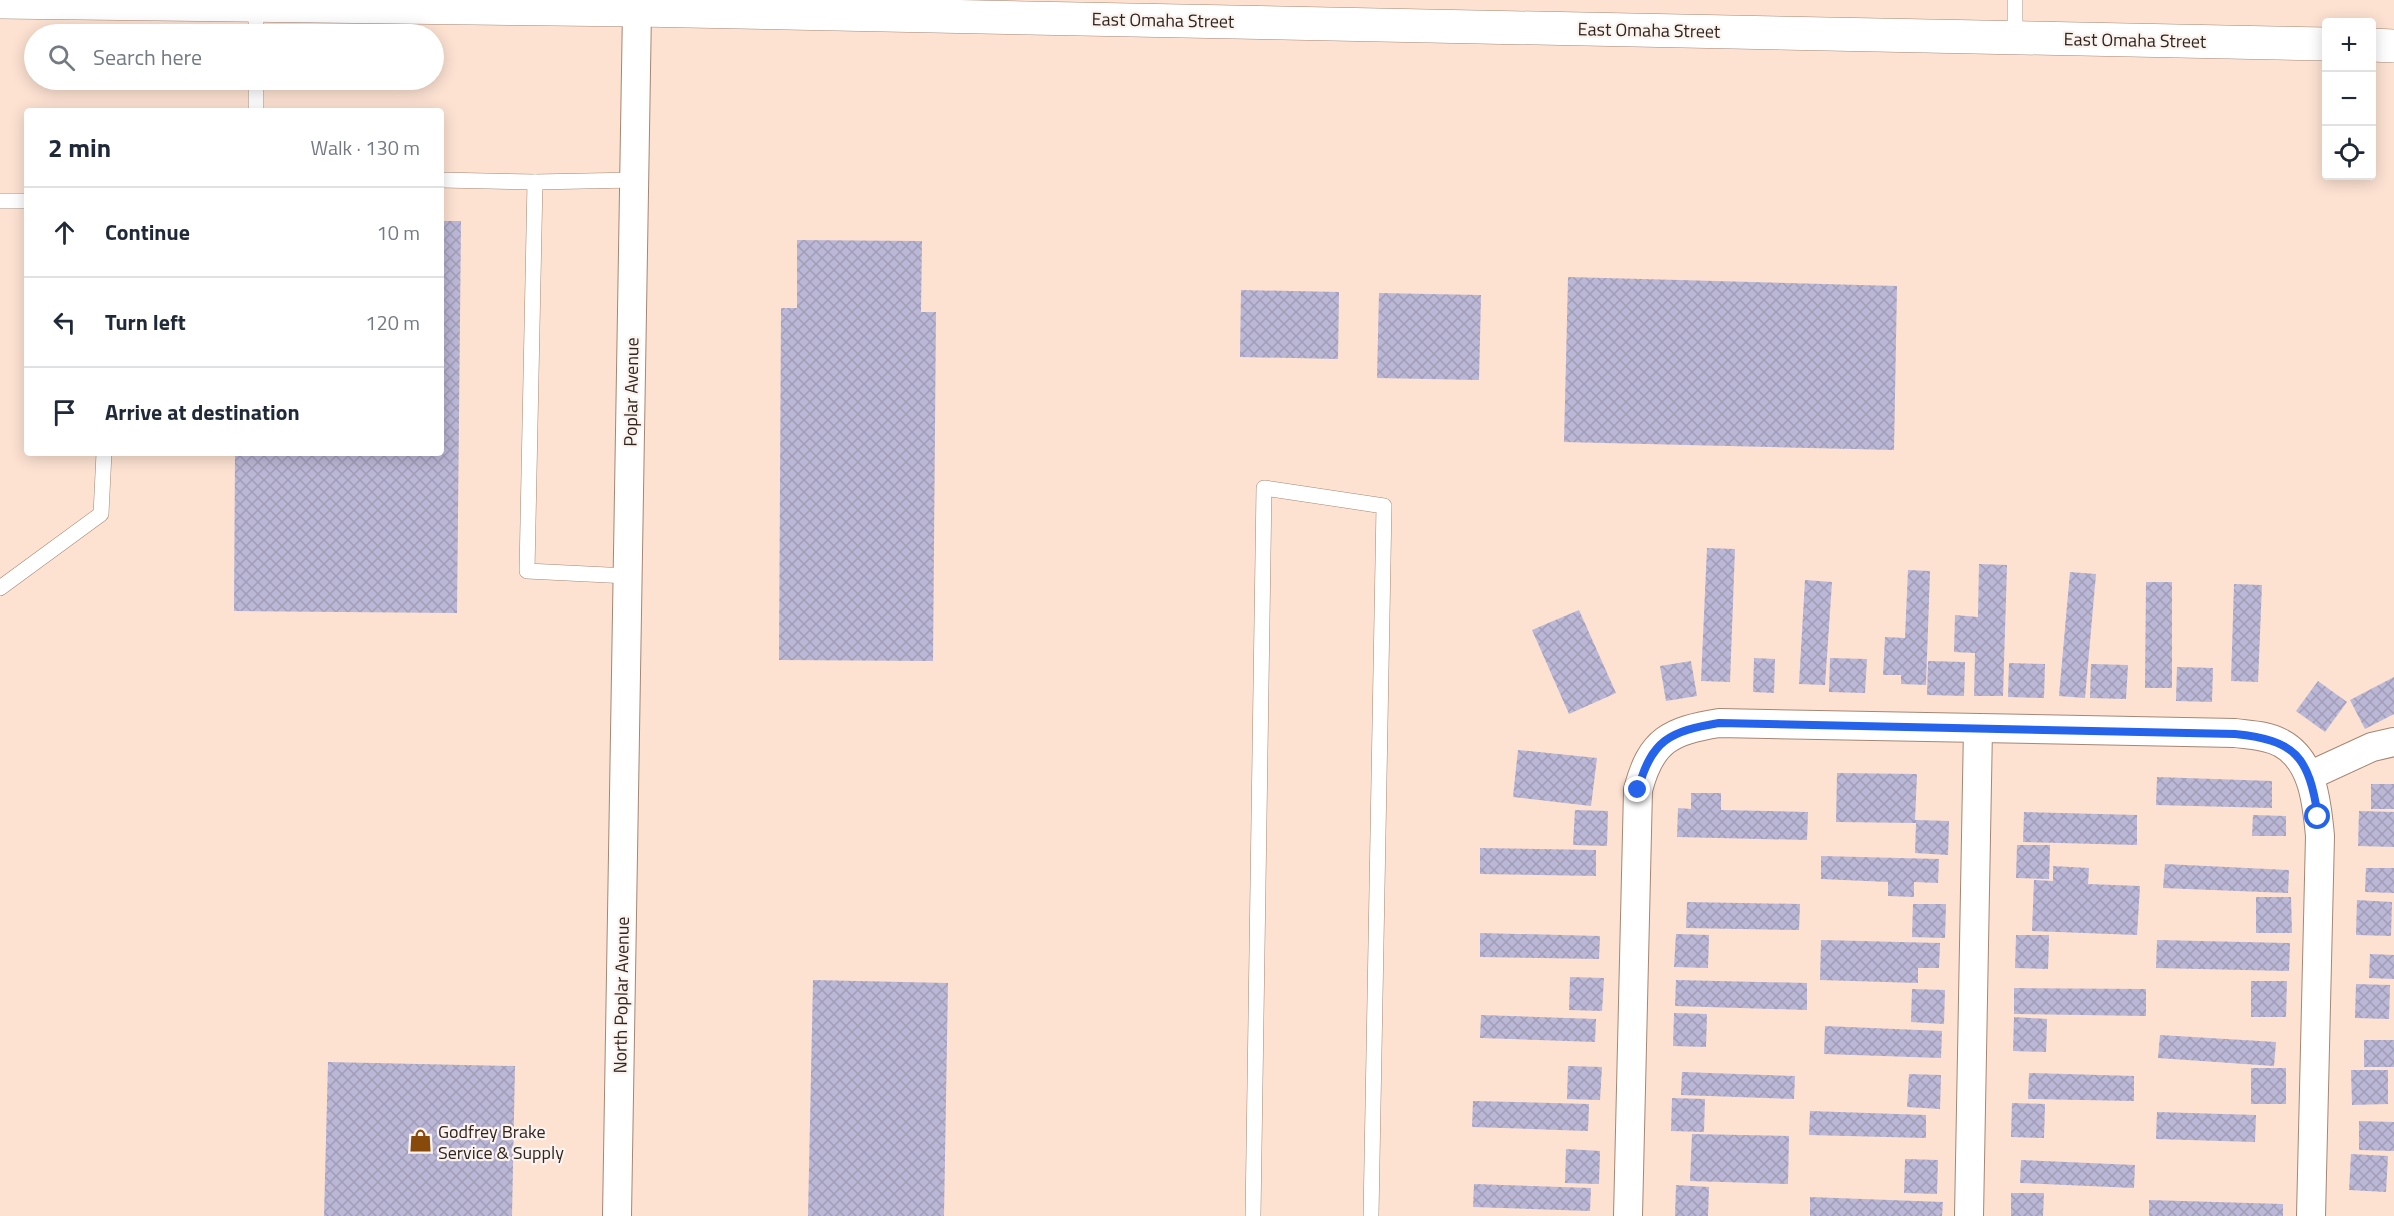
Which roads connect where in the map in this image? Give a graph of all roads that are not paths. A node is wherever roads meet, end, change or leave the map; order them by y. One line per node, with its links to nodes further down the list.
1 (2015, 0): 5 (lane)
2 (0, 2): 4 (main road, East Omaha Street)
3 (637, 5): 4 (main road, East Omaha Street); 5 (main road, East Omaha Street); 12 (street, Poplar Avenue)
4 (256, 20)
5 (2015, 38): 6 (main road, East Omaha Street)
6 (2322, 44)
7 (2376, 45): 8 (main road)
8 (2394, 46)
9 (256, 90): 10 (lane)
10 (256, 108)
11 (444, 180): 13 (lane)
12 (634, 180): 13 (lane); 17 (street, Poplar Avenue)
13 (535, 182): 17 (lane)
14 (0, 201): 15 (lane)
15 (24, 201)
16 (104, 456): 18 (lane)
17 (628, 576): 21 (street, Poplar Avenue)
18 (0, 588)
19 (1978, 728): 22 (street); 26 (street); 27 (street)
20 (2394, 742): 22 (street)
21 (625, 774): 23 (street, North Poplar Avenue)
22 (2309, 776): 28 (street)
23 (617, 1216)
24 (1253, 1216): 25 (lane)
25 (1371, 1216)
26 (1628, 1216)
27 (1969, 1216)
28 (2311, 1216)

